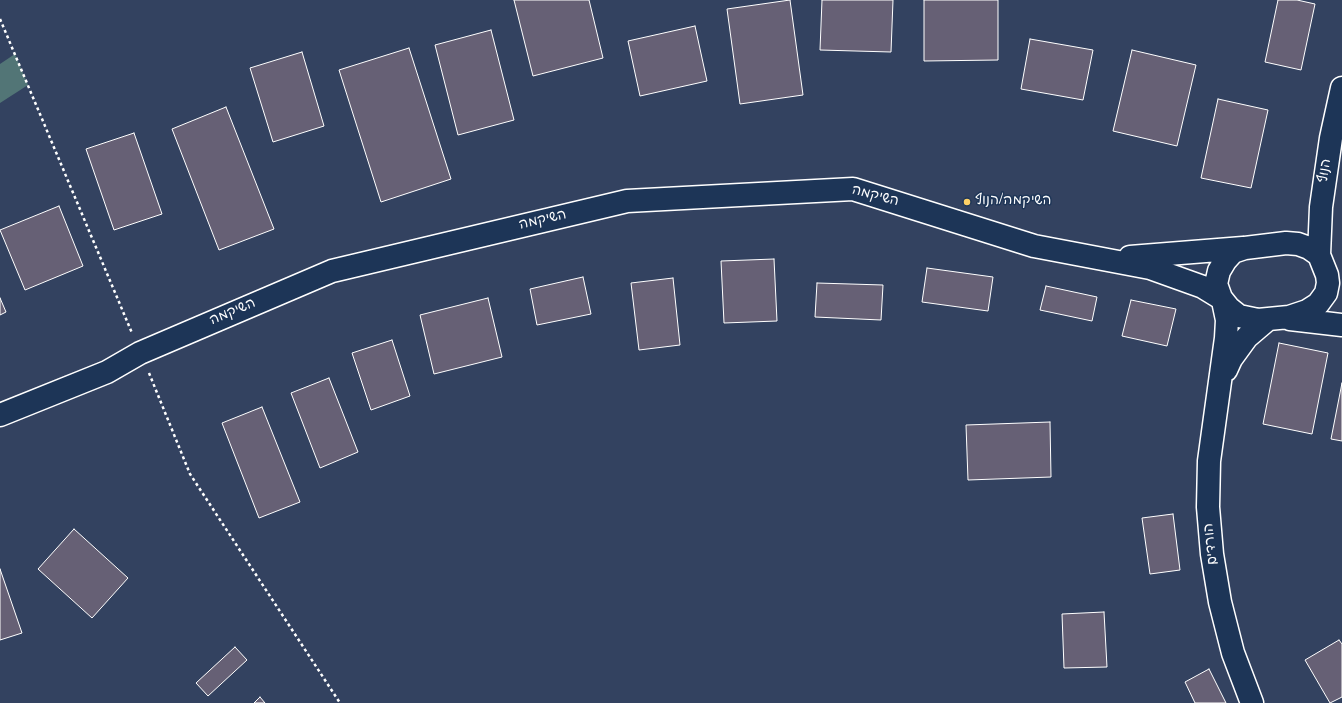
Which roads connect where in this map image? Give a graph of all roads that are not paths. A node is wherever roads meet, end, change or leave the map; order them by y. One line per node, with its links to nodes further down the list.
1 (1342, 88): 2 (street, הנוף)
2 (1321, 207): 3 (street, הנוף); 6 (street, הנוף)
3 (1286, 243): 4 (street); 6 (street)
4 (1245, 248): 5 (street); 8 (street)
5 (1109, 260): 8 (street, השיקמה); 12 (street, השיקמה)
6 (1322, 263): 7 (street); 9 (street)
7 (1342, 288)
8 (1222, 300): 9 (street); 11 (street, הורדים)
9 (1276, 319): 10 (street); 11 (street, הורדים)
10 (1342, 325)
11 (1221, 380): 13 (street, הורדים)
12 (0, 415)
13 (1252, 703)

